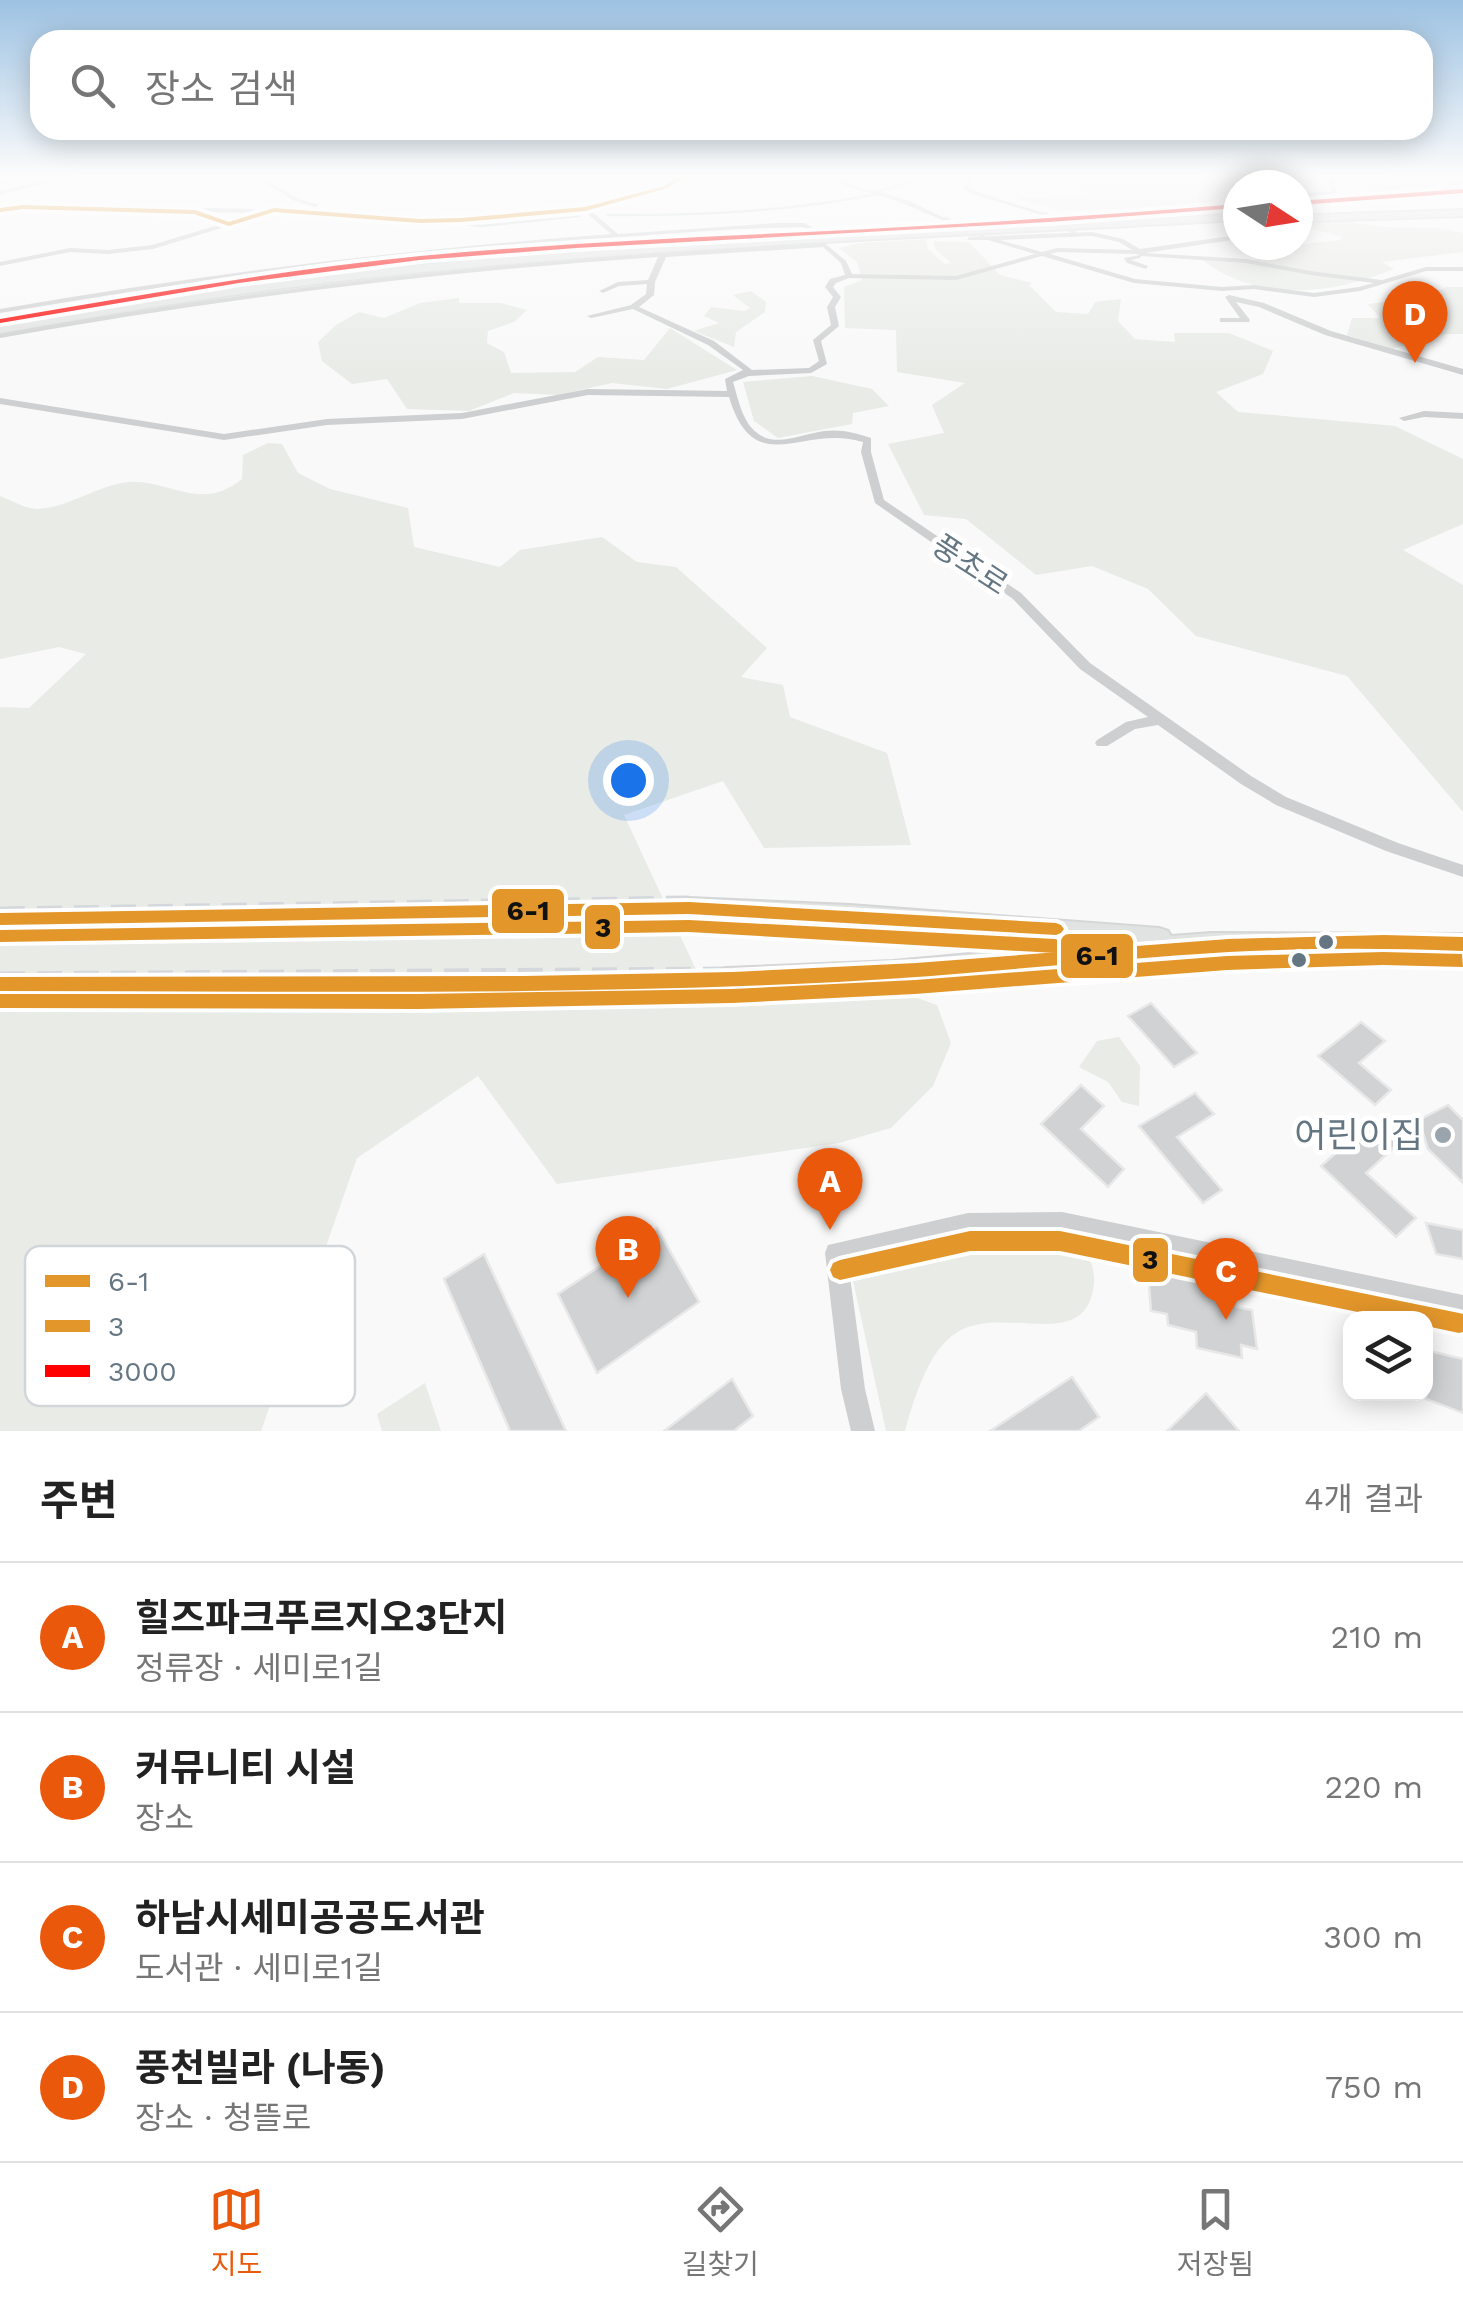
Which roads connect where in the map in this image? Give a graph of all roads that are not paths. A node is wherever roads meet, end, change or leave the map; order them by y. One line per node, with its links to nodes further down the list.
1 (170, 242): 12 (street)
2 (539, 242): 23 (street)
3 (680, 242): 26 (highway)
4 (806, 242): 27 (highway)
5 (998, 242): 10 (street)
6 (1123, 242): 9 (street)
7 (1210, 242): 9 (street)
8 (656, 254): 16 (street); 18 (street); 27 (street)
9 (1139, 254): 10 (street); 11 (street); 13 (street)
10 (1041, 256): 16 (street); 19 (street)
11 (1162, 256): 14 (street); 17 (street)
12 (0, 264)
13 (1146, 267)
14 (1170, 267)
15 (1463, 269): 17 (street)
16 (850, 276): 29 (street)
17 (1380, 281): 19 (street)
18 (651, 282): 20 (street); 22 (street)
19 (1222, 288): 21 (street)
20 (603, 291)
21 (1230, 298): 25 (street); 28 (street)
22 (634, 307): 24 (street); 29 (street)
23 (0, 311)
24 (592, 316)
25 (1224, 320)
26 (0, 321)
27 (0, 332)
28 (1463, 372)
29 (748, 373): 30 (street)
30 (730, 394): 31 (street); 34 (street, 풍초로)
31 (0, 401)
32 (1463, 416): 33 (street)
33 (1404, 418)
34 (1159, 720): 35 (street); 36 (street, 풍초로)
35 (1102, 743)
36 (1463, 870)
37 (689, 908): 38 (main road)
38 (1211, 942): 39 (main road); 40 (main road)
39 (1463, 944)
40 (726, 979)
41 (1463, 1306): 42 (street)
42 (863, 1431)

